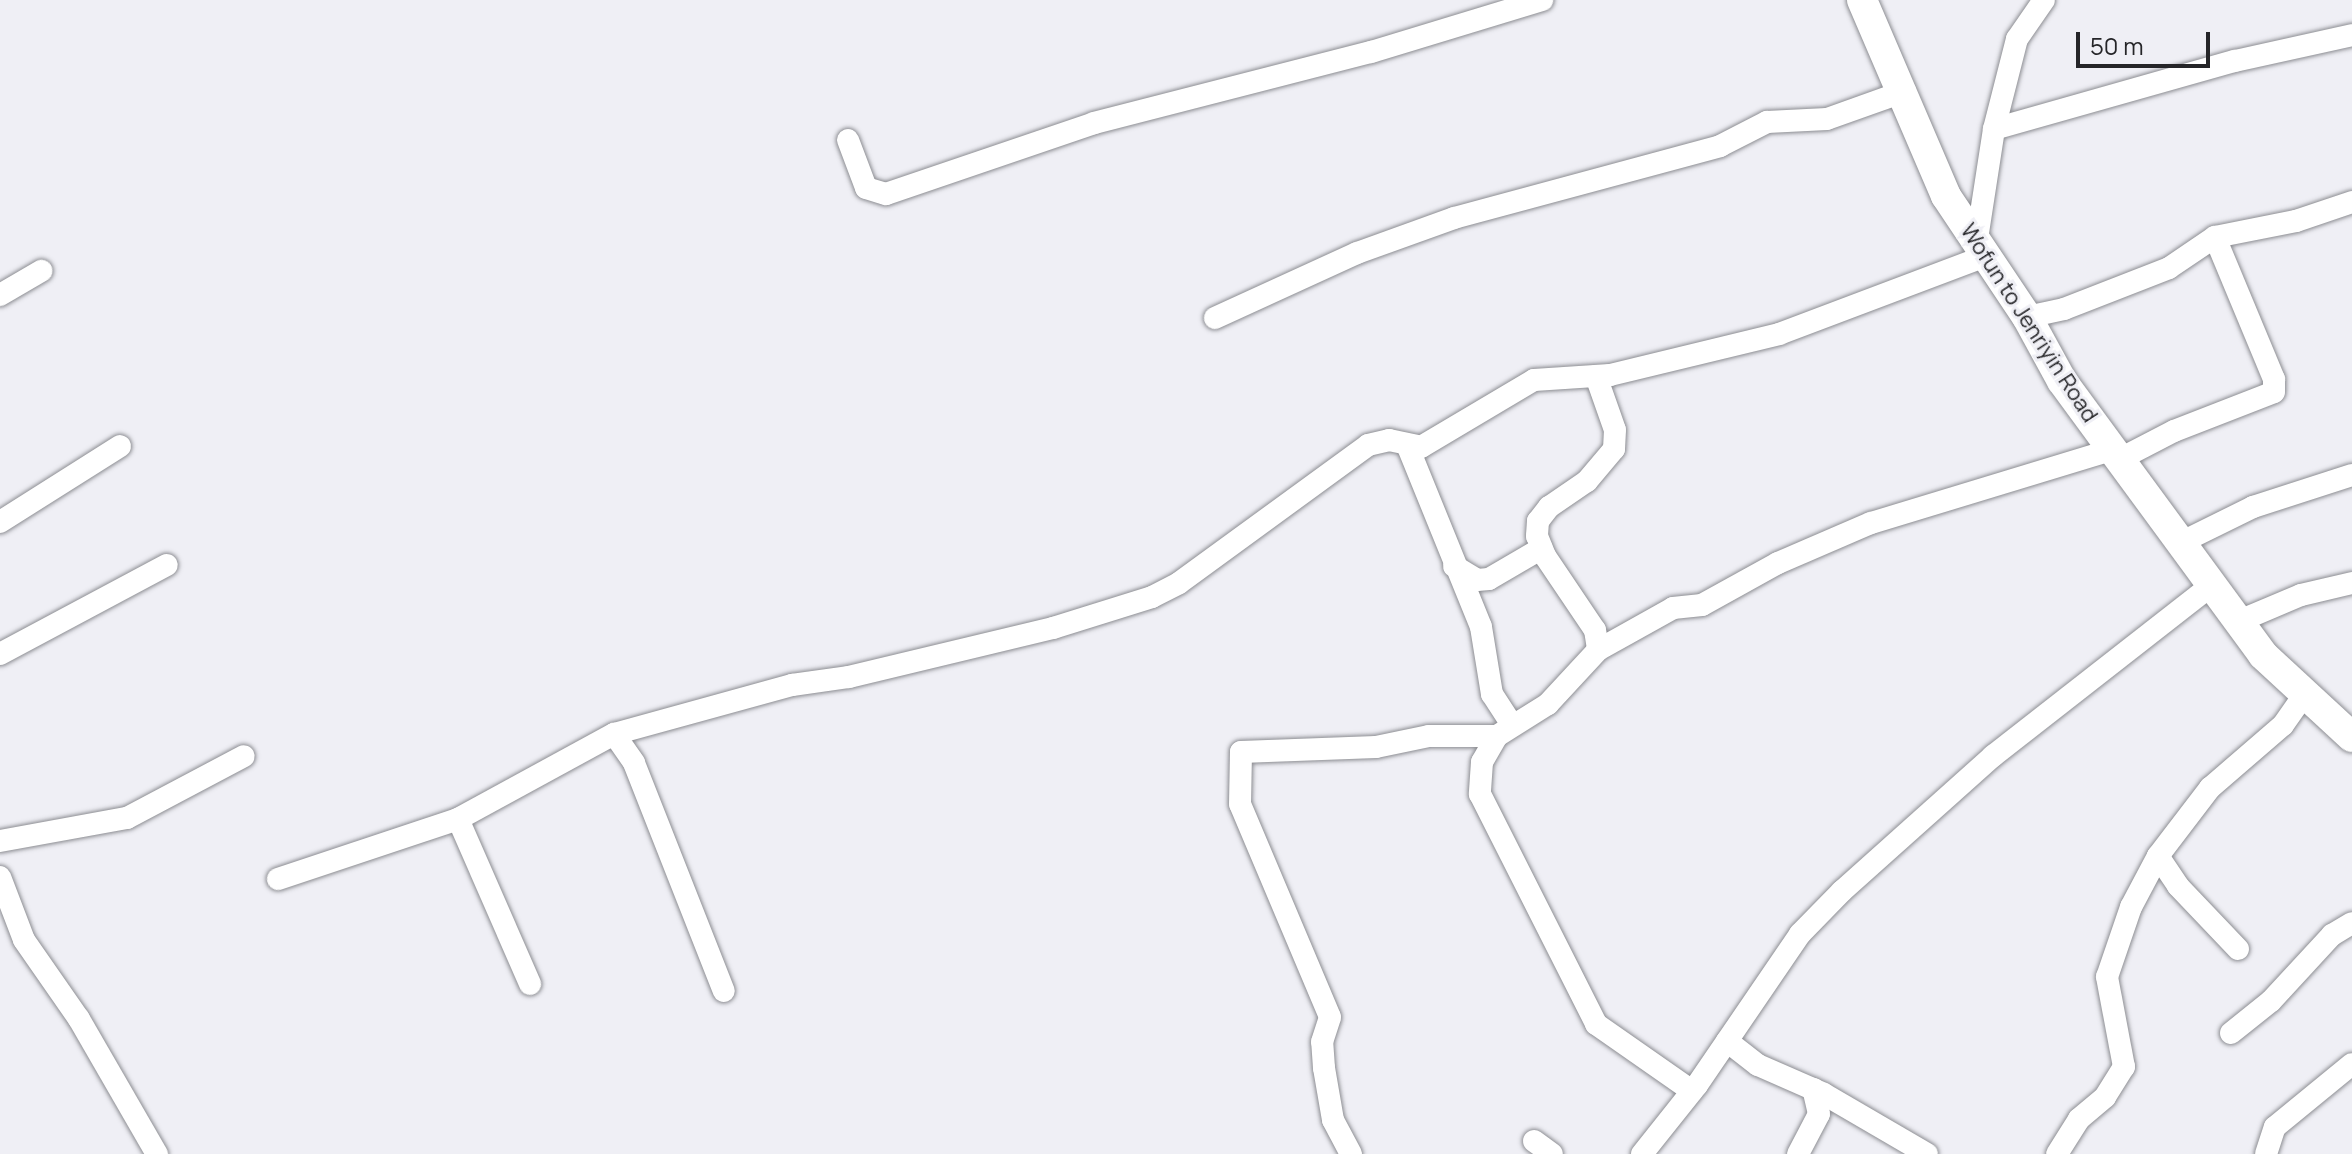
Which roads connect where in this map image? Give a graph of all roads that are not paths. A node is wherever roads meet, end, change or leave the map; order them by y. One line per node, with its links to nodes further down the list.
1 (1457, 0): 5 (street)
2 (1542, 0): 5 (street)
3 (1862, 0): 7 (street, Wofun to Jenriyin Road)
4 (2044, 0): 8 (street)
5 (1454, 25): 9 (street)
6 (2352, 35): 8 (street)
7 (1905, 91): 12 (street, Wofun to Jenriyin Road); 16 (street)
8 (1994, 129): 12 (street)
9 (848, 140)
10 (2352, 202): 11 (street)
11 (2215, 237): 15 (street); 20 (street)
12 (1982, 247): 15 (street, Wofun to Jenriyin Road); 17 (street)
13 (41, 271): 14 (street)
14 (0, 295)
15 (2027, 317): 20 (street, Wofun to Jenriyin Road)
16 (1215, 318)
17 (1596, 376): 19 (street); 24 (street)
18 (120, 446): 22 (street)
19 (1408, 447): 26 (street); 34 (street)
20 (2115, 455): 23 (street, Wofun to Jenriyin Road); 30 (street)
21 (2352, 475): 23 (street)
22 (0, 522)
23 (2178, 544): 28 (street, Wofun to Jenriyin Road)
24 (1542, 548): 26 (street); 30 (street)
25 (167, 565): 31 (street)
26 (1453, 565): 33 (street)
27 (2352, 583): 29 (street)
28 (2209, 587): 29 (street, Wofun to Jenriyin Road); 47 (street)
29 (2237, 622): 32 (street, Wofun to Jenriyin Road)
30 (1598, 650): 33 (street)
31 (0, 654)
32 (2305, 693): 35 (street, Wofun to Jenriyin Road); 39 (street)
33 (1504, 731): 50 (street); 53 (street)
34 (614, 734): 37 (street); 45 (street)
35 (2352, 737)
36 (244, 756): 38 (street)
37 (458, 819): 41 (street); 44 (street)
38 (0, 841)
39 (2158, 856): 43 (street); 58 (street)
40 (0, 877): 52 (street)
41 (278, 879)
42 (2352, 923): 46 (street)
43 (2238, 949)
44 (530, 984)
45 (724, 991)
46 (2231, 1033)
47 (1727, 1041): 49 (street); 50 (street)
48 (2352, 1064): 59 (street)
49 (1813, 1089): 56 (street); 57 (street)
50 (1692, 1091): 55 (street)
51 (1534, 1141): 54 (street)
52 (157, 1154)
53 (1351, 1154)
54 (1552, 1154)
55 (1642, 1154)
56 (1798, 1154)
57 (1927, 1154)
58 (2057, 1154)
59 (2266, 1154)

